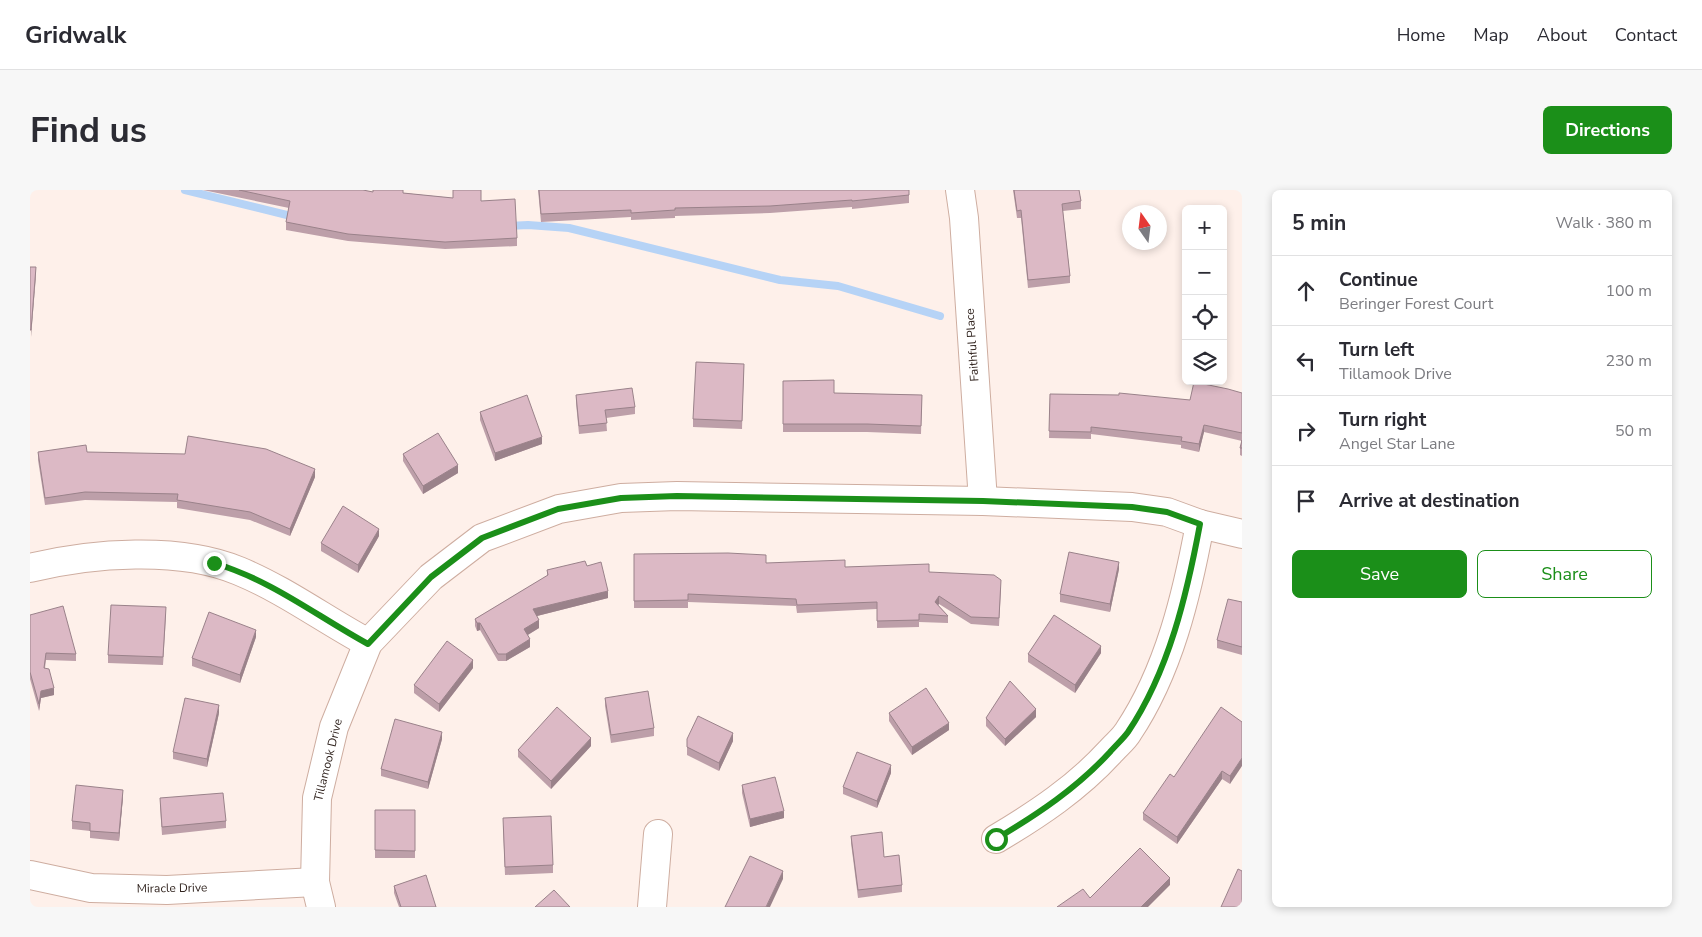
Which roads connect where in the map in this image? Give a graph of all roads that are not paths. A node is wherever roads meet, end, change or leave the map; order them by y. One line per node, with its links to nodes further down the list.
1 (960, 190): 2 (street, Faithful Place)
2 (983, 501): 3 (street, Tillamook Drive); 6 (street, Tillamook Drive)
3 (1200, 524): 4 (street, Tillamook Drive); 8 (street)
4 (1242, 534)
5 (30, 568): 6 (street)
6 (368, 644): 10 (street, Tillamook Drive)
7 (658, 834): 11 (street)
8 (996, 839)
9 (30, 875): 10 (street, Miracle Drive)
10 (318, 894)
11 (652, 907)

